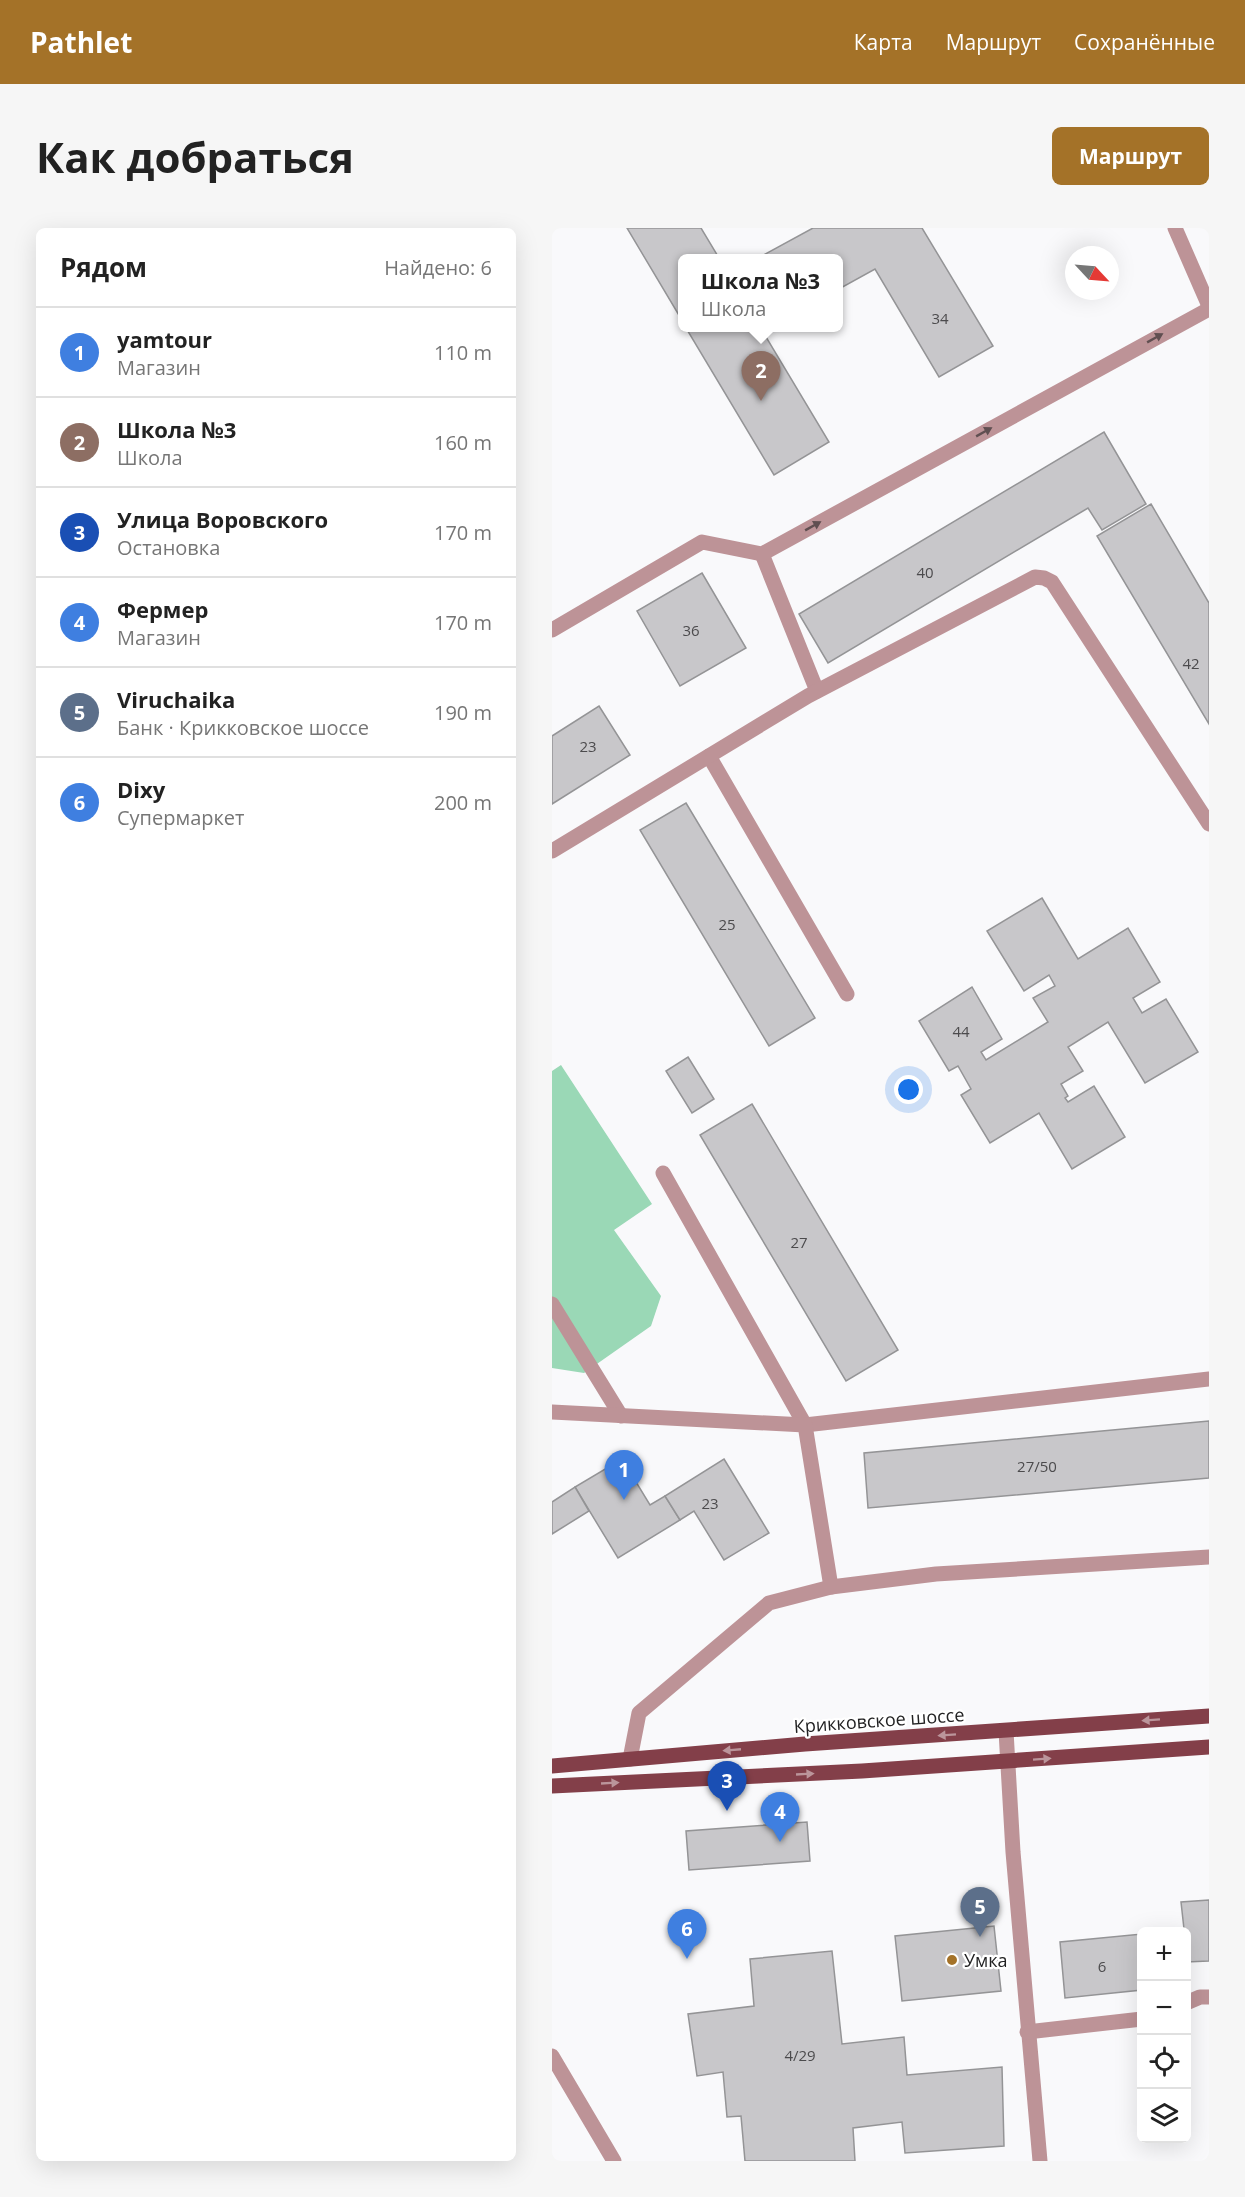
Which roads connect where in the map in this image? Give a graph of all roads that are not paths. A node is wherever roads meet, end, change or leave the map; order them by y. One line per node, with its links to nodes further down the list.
1 (1175, 228): 2 (street)
2 (1209, 307): 3 (street, one-way to 2)
3 (762, 554): 4 (street); 5 (street)
4 (552, 630)
5 (817, 691): 6 (street); 7 (street)
6 (709, 756): 8 (street); 9 (street)
7 (1209, 824)
8 (552, 851)
9 (847, 994)
10 (663, 1173): 15 (street)
11 (552, 1305): 14 (street)
12 (1209, 1379): 15 (street)
13 (552, 1412): 14 (street)
14 (621, 1416): 15 (street)
15 (805, 1425): 17 (street)
16 (1209, 1557): 17 (street)
17 (831, 1587): 21 (street)
18 (1209, 1716): 19 (main road, Крикковское шоссе, one-way to 19)
19 (1005, 1731): 21 (main road, Крикковское шоссе, one-way to 21); 22 (street)
20 (1209, 1747): 22 (main road, one-way to 20)
21 (630, 1759): 23 (main road, Крикковское шоссе)
22 (1007, 1761): 24 (main road, one-way to 22); 28 (street)
23 (552, 1766)
24 (552, 1786)
25 (1209, 1997): 26 (street)
26 (1191, 2001)
27 (1137, 2020): 28 (street)
28 (1028, 2032): 31 (street)
29 (552, 2056): 30 (street)
30 (615, 2161)
31 (1040, 2161)

